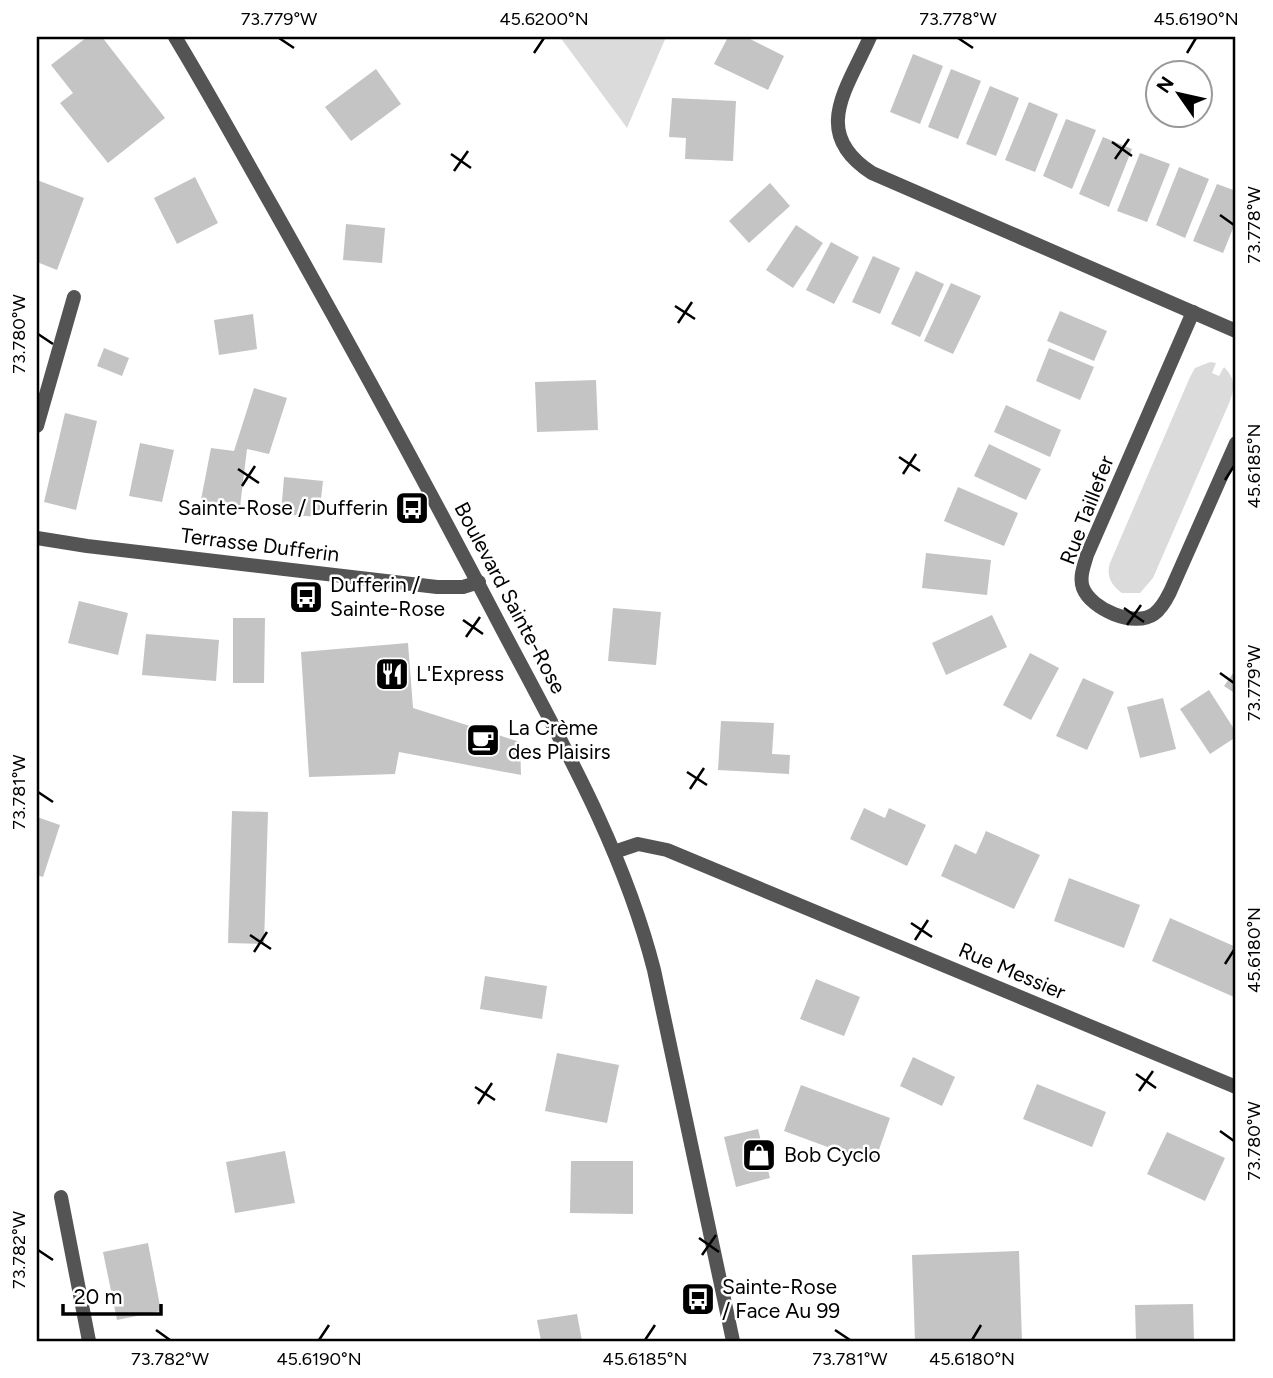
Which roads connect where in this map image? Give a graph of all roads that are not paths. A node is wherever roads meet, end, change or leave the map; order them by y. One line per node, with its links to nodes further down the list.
1 (175, 37): 9 (street, Boulevard Sainte-Rose)
2 (870, 37): 4 (street)
3 (74, 297): 6 (street)
4 (1193, 312): 5 (street); 7 (street, Rue Taillefer)
5 (1236, 331)
6 (37, 426)
7 (1236, 443)
8 (37, 538): 9 (street, Terrasse Dufferin)
9 (479, 582): 10 (street, Boulevard Sainte-Rose)
10 (614, 852): 11 (street, Rue Messier); 14 (street, Boulevard Sainte-Rose)
11 (1236, 1087)
12 (61, 1197): 13 (street)
13 (89, 1341)
14 (733, 1341)

